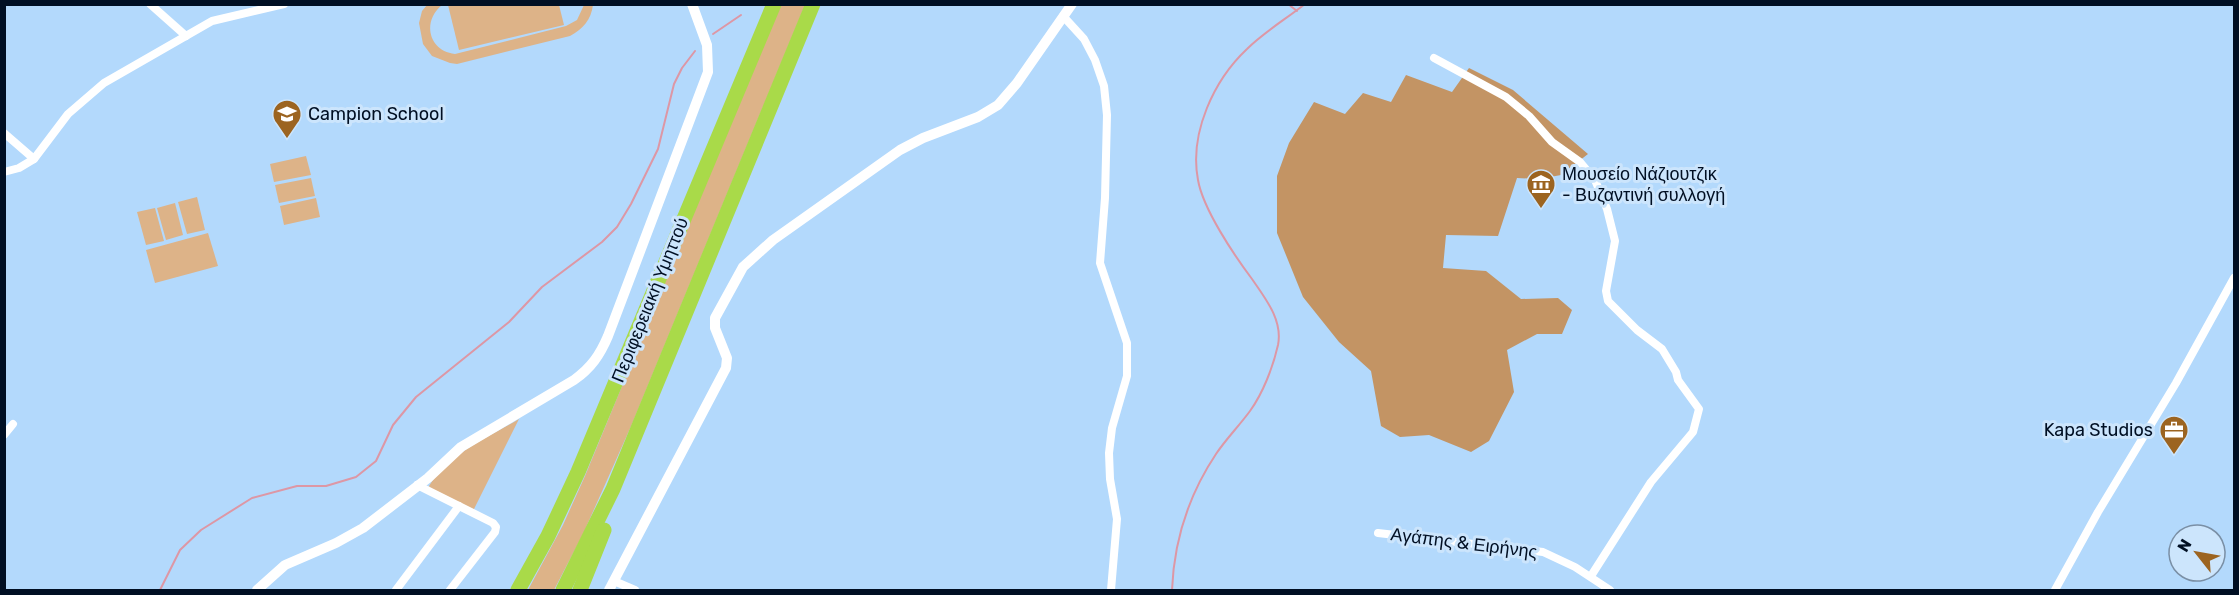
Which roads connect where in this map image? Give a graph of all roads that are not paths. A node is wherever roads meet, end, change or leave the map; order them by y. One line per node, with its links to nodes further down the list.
1 (150, 4): 8 (street)
2 (284, 4): 8 (street)
3 (692, 4): 17 (street)
4 (774, 4): 25 (highway, Περιφερειακή Υμηττού)
5 (813, 4): 14 (highway, Περιφερειακή Υμηττού)
6 (1071, 4): 7 (street)
7 (1063, 16): 21 (street); 29 (street)
8 (186, 36): 11 (street)
9 (1434, 58): 20 (street)
10 (4, 133): 11 (street)
11 (34, 159): 12 (street)
12 (4, 172)
13 (2235, 278): 31 (street)
14 (642, 420): 26 (highway, Περιφερειακή Υμηττού); 27 (highway)
15 (13, 424): 16 (street)
16 (4, 435)
17 (417, 486): 18 (street); 23 (street)
18 (459, 506): 22 (street); 24 (street)
19 (1378, 533): 20 (street, Αγάπης & Ειρήνης)
20 (1591, 576): 30 (street, Αγάπης & Ειρήνης)
21 (612, 586): 28 (street)
22 (396, 590)
23 (257, 591)
24 (450, 591)
25 (518, 591)
26 (563, 591)
27 (580, 591)
28 (635, 591)
29 (1111, 591)
30 (1610, 591)
31 (2055, 591)

